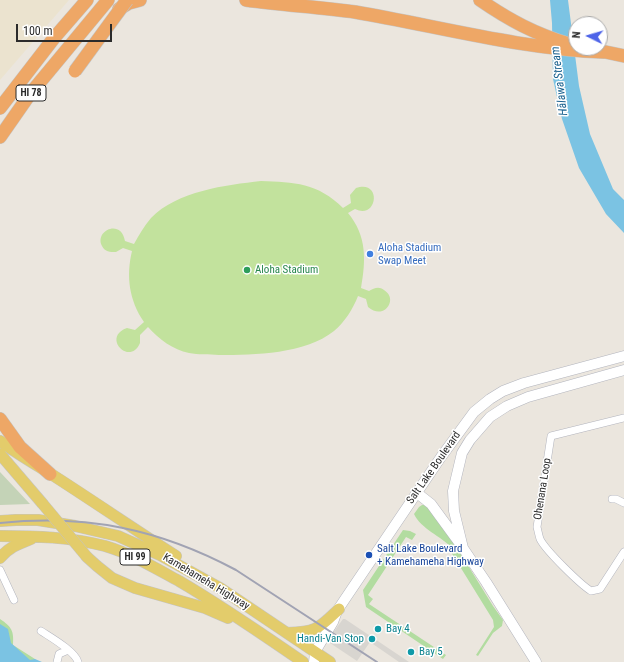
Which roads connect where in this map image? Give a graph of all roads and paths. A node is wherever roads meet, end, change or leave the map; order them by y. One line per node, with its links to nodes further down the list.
1 (87, 0): 7 (highway, HI 78)
2 (108, 0): 10 (highway, HI 78)
3 (127, 0): 13 (highway, bridge)
4 (140, 0): 10 (highway)
5 (246, 0): 8 (highway)
6 (480, 0): 8 (highway)
7 (54, 38): 14 (highway); 15 (highway, HI 78)
8 (542, 40): 9 (highway)
9 (568, 45)
10 (66, 52): 16 (highway, HI 78)
11 (608, 53): 12 (highway)
12 (624, 56)
13 (75, 71)
14 (0, 95)
15 (0, 108)
16 (0, 137)
17 (624, 356): 24 (main road, Salt Lake Boulevard)
18 (624, 370): 32 (main road, Salt Lake Boulevard)
19 (624, 418): 33 (street, Ohenana Loop)
20 (0, 419): 23 (highway)
21 (0, 440): 23 (main road)
22 (0, 454): 39 (main road, bridge)
23 (50, 474): 36 (main road)
24 (417, 493): 32 (main road); 38 (main road, Salt Lake Boulevard)
25 (612, 499): 26 (street)
26 (624, 503)
27 (16, 520): 28 (main road, Kamehameha Highway / HI 99); 29 (main road); 36 (main road, Kamehameha Highway / HI 99)
28 (0, 521)
29 (0, 531)
30 (0, 536): 31 (main road, Kamehameha Highway / HI 99)
31 (40, 536): 34 (main road); 39 (main road, Kamehameha Highway / HI 99)
32 (464, 548): 48 (main road, Salt Lake Boulevard)
33 (624, 552)
34 (0, 558)
35 (0, 570): 37 (street)
36 (220, 588): 41 (main road, Kamehameha Highway / HI 99)
37 (14, 600)
38 (339, 609): 41 (main road); 43 (main road, Salt Lake Boulevard)
39 (253, 628): 46 (main road, Kamehameha Highway / HI 99)
40 (41, 631): 42 (street)
41 (287, 633): 43 (main road, Kamehameha Highway / HI 99)
42 (68, 650): 44 (street); 45 (street)
43 (314, 657): 47 (main road, Kamehameha Highway / HI 99)
44 (56, 662)
45 (78, 662)
46 (303, 662)
47 (330, 662)
48 (536, 662)

